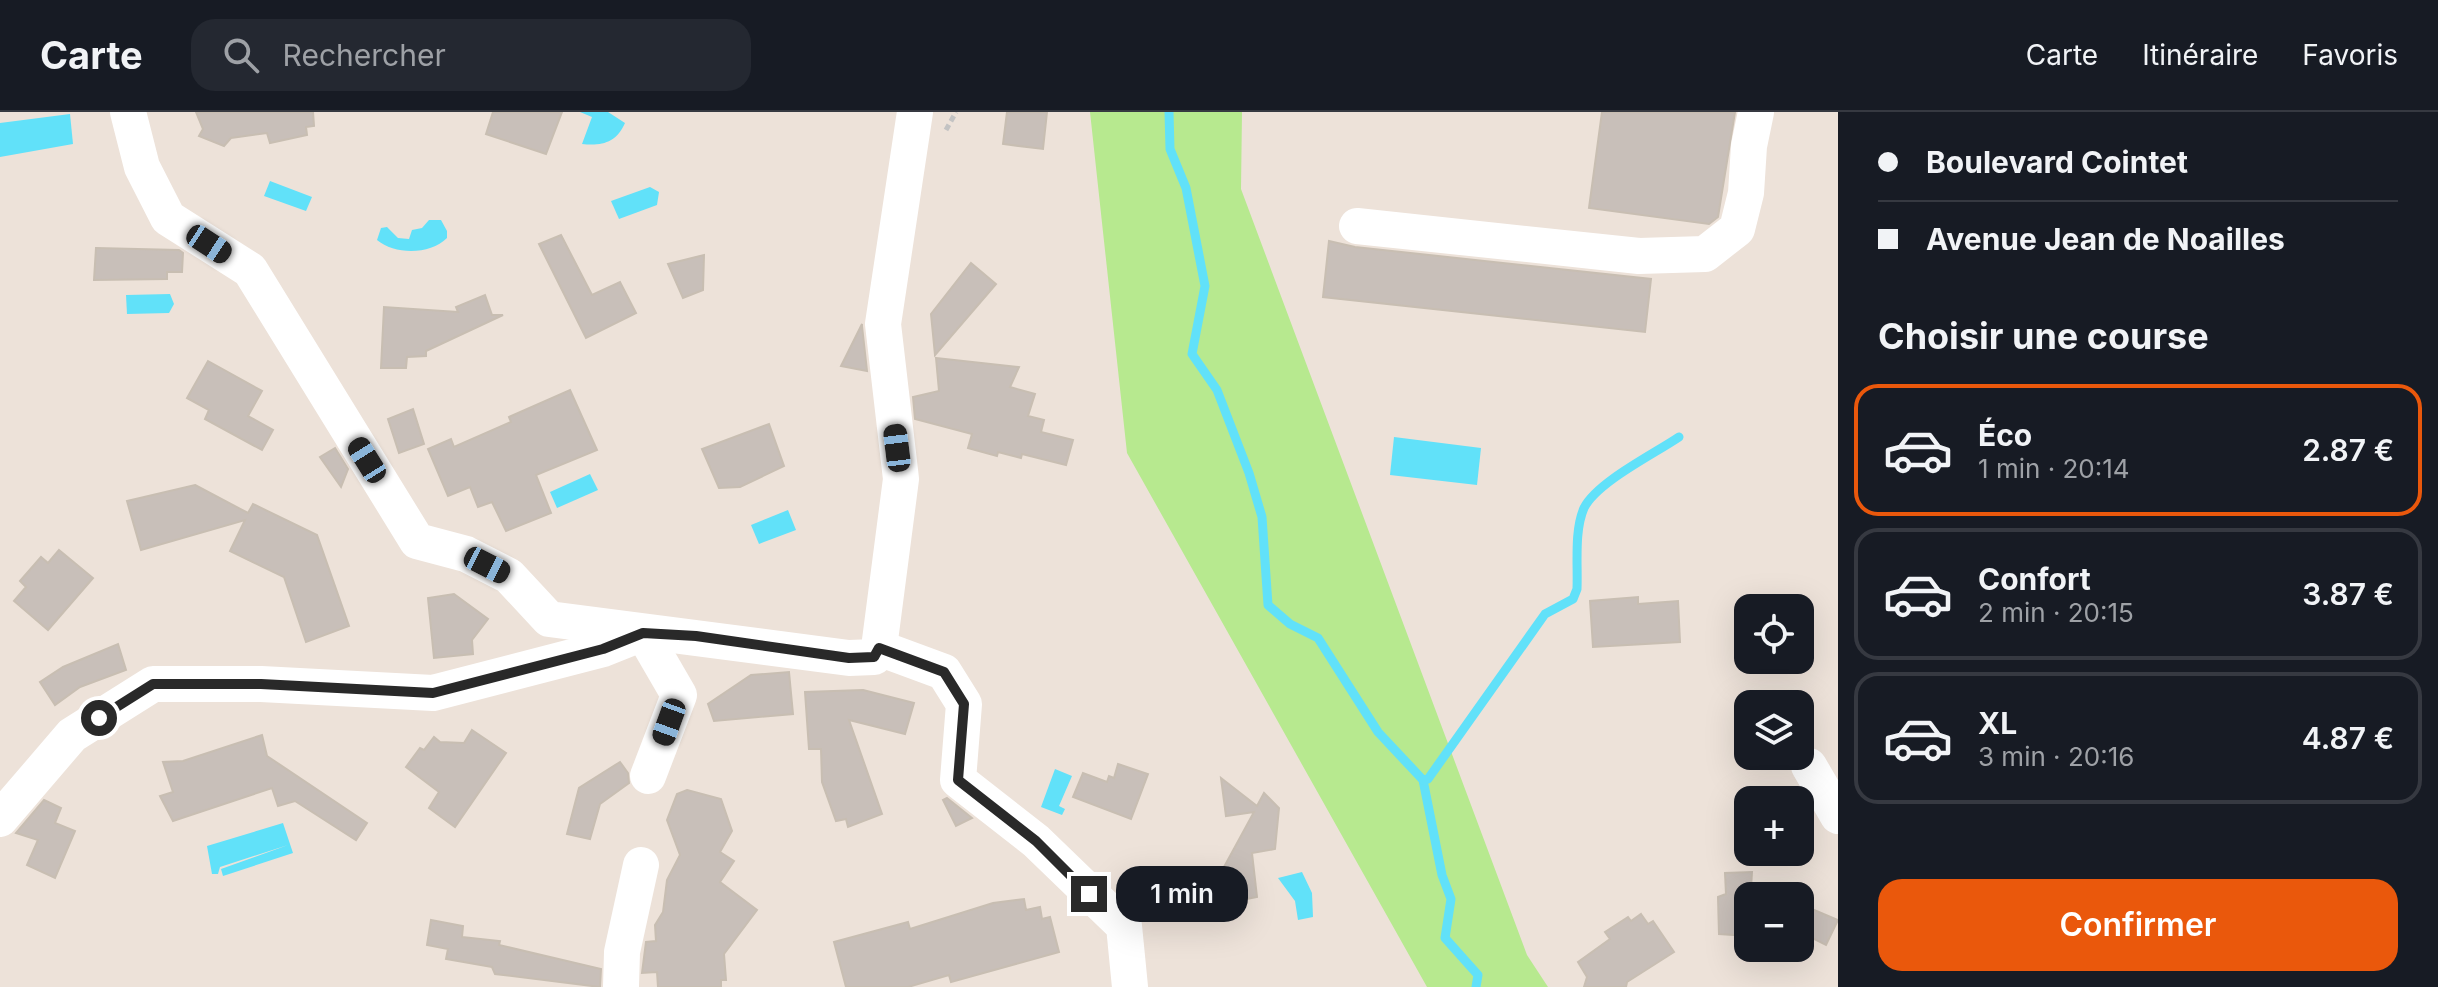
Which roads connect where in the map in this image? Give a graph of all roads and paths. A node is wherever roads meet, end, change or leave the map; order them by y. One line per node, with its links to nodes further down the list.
1 (128, 112): 5 (street)
2 (915, 112): 6 (street)
3 (1756, 112): 4 (street)
4 (1357, 226)
5 (643, 633): 6 (street); 8 (street); 10 (street)
6 (879, 648): 13 (street)
7 (1811, 770): 9 (street)
8 (648, 776)
9 (1838, 816)
10 (0, 819)
11 (641, 865): 12 (street)
12 (621, 987)
13 (1130, 987)

